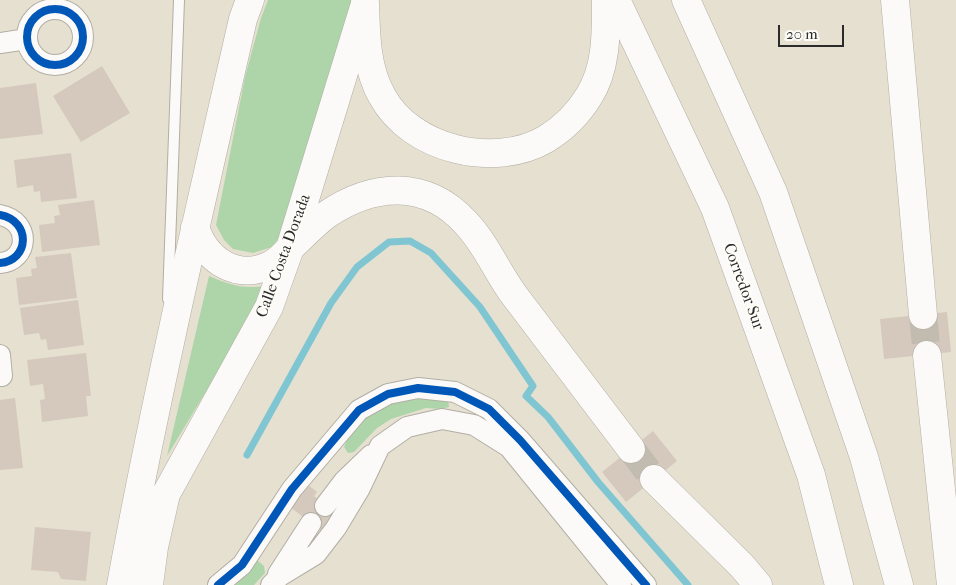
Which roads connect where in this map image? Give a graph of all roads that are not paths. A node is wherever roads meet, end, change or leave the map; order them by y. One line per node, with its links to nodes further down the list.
1 (179, 0): 17 (lane)
2 (250, 0): 11 (main road)
3 (606, 0): 7 (main road)
4 (616, 0): 31 (main road, Corredor Sur)
5 (686, 0): 32 (main road)
6 (895, 0): 14 (main road)
7 (365, 1): 12 (main road, Calle Costa Dorada)
8 (27, 39): 9 (street)
9 (0, 43)
10 (0, 215): 13 (street)
11 (195, 227): 12 (main road); 17 (main road)
12 (290, 248): 20 (main road); 26 (main road, Calle Costa Dorada)
13 (0, 263)
14 (923, 315)
15 (928, 354): 33 (main road)
16 (0, 355): 18 (street)
17 (165, 368): 25 (main road)
18 (0, 376)
19 (380, 446): 22 (street); 24 (street); 28 (street)
20 (631, 449)
21 (654, 479): 30 (main road)
22 (325, 506)
23 (311, 523): 24 (street)
24 (273, 583)
25 (121, 585)
26 (149, 585)
27 (218, 585): 29 (street)
28 (621, 585)
29 (646, 585)
30 (758, 585)
31 (839, 585)
32 (900, 585)
33 (951, 585)

